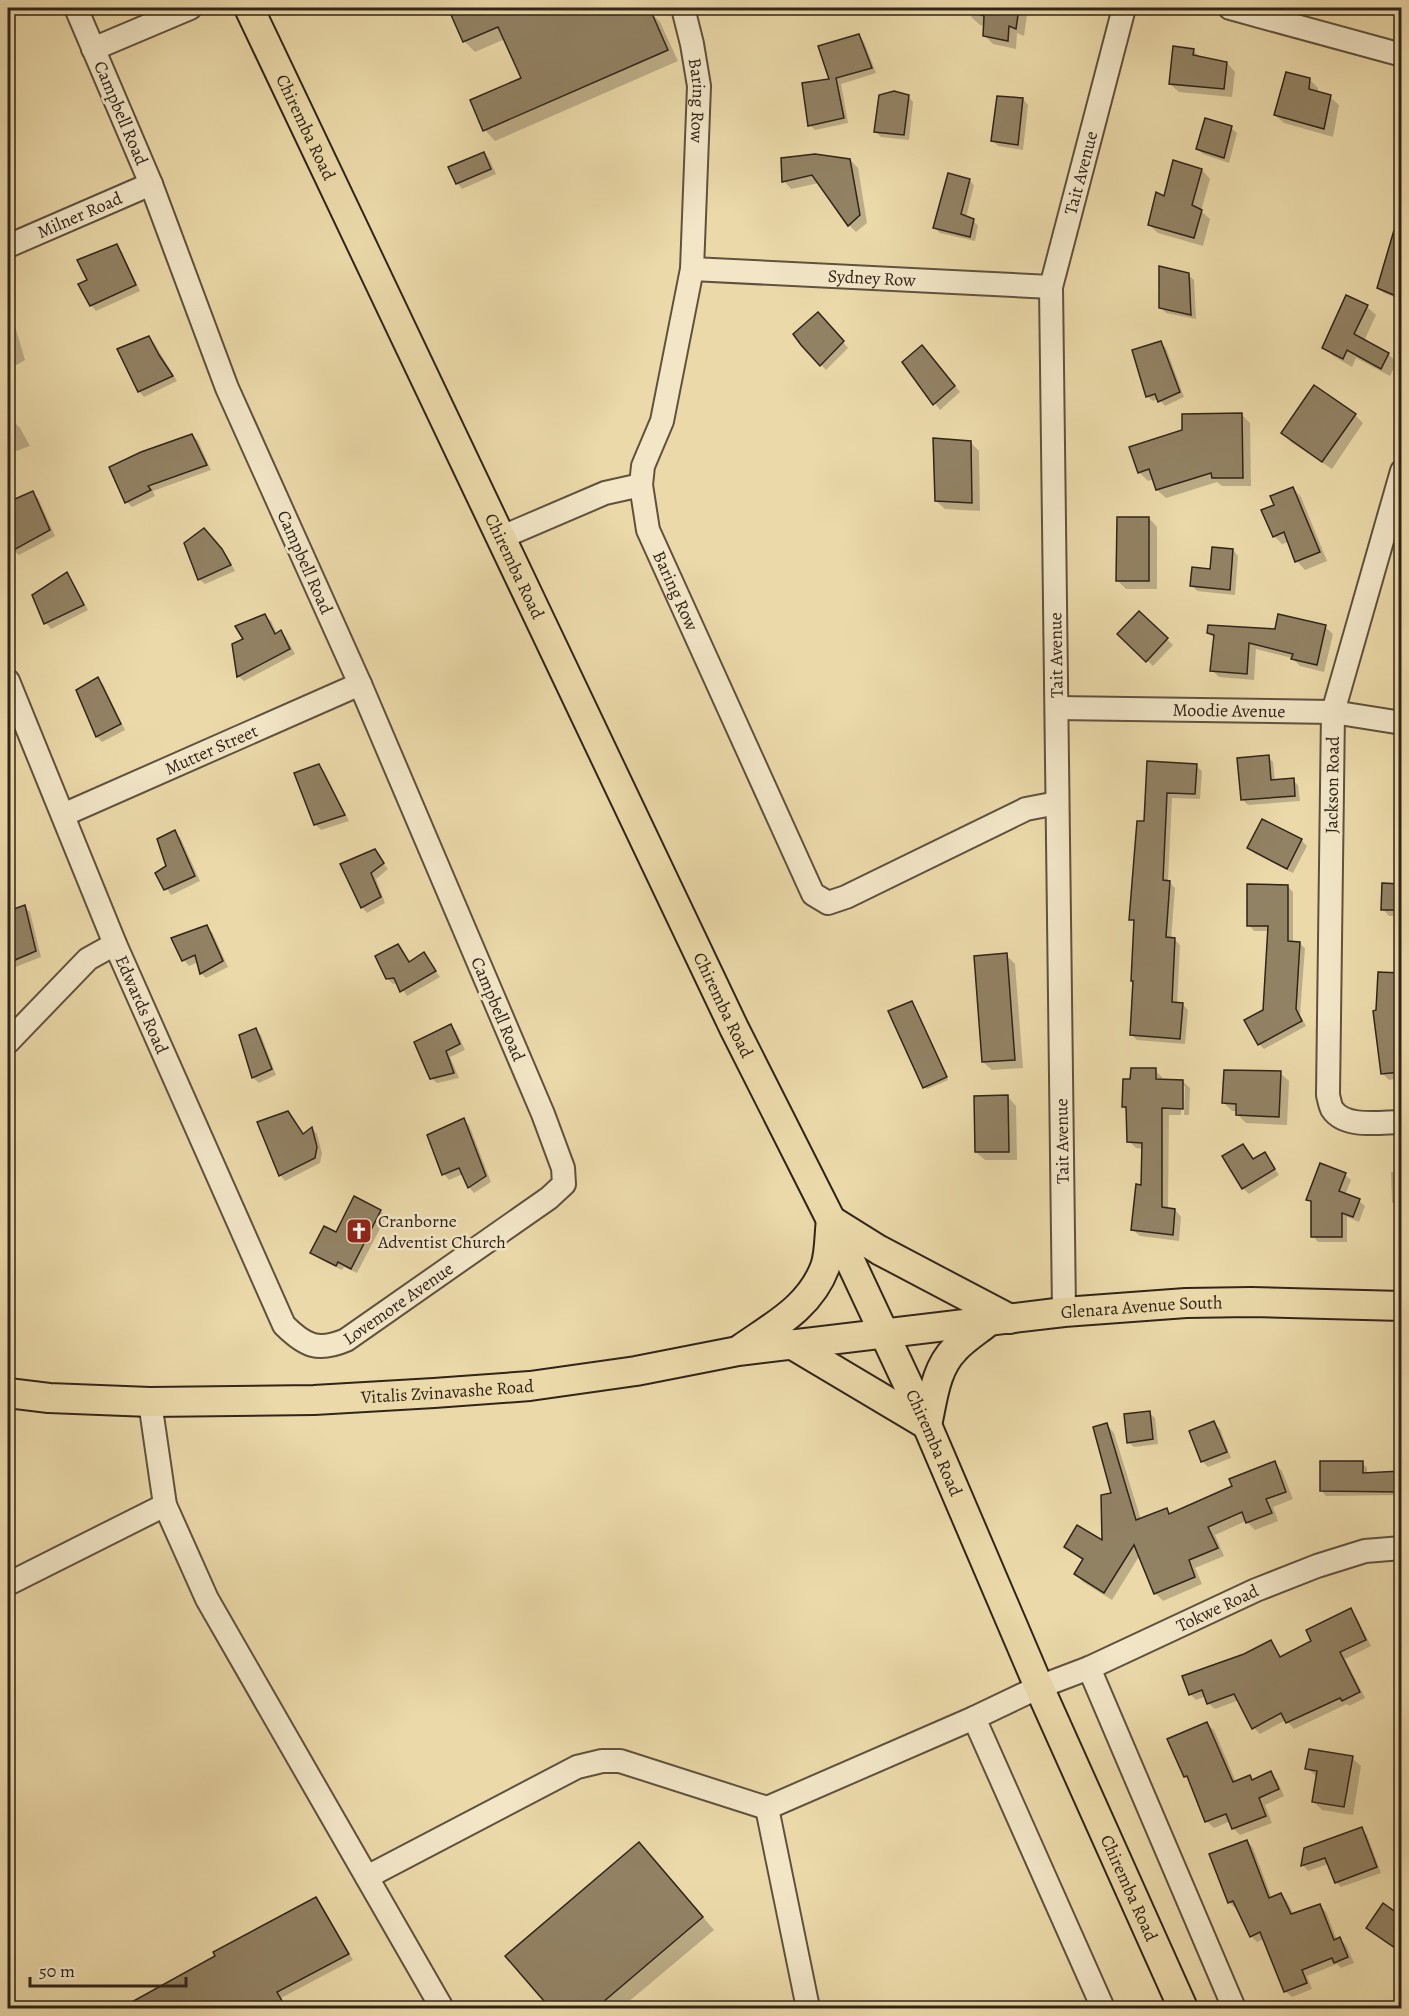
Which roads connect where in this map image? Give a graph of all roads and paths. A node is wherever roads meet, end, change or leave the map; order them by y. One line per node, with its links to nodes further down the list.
1 (76, 8): 7 (street, Campbell Road)
2 (190, 8): 7 (street)
3 (249, 8): 15 (main road, Chiremba Road)
4 (682, 8): 11 (street, Baring Row)
5 (1124, 8): 12 (street, Tait Avenue)
6 (1230, 8): 8 (street)
7 (93, 49): 9 (street, Campbell Road)
8 (1401, 55)
9 (151, 184): 10 (street, Milner Road); 17 (street, Campbell Road)
10 (8, 246)
11 (692, 269): 12 (street, Sydney Row); 14 (street, Baring Row)
12 (1051, 287): 18 (street, Tait Avenue)
13 (1401, 471): 19 (street, Jackson Road)
14 (641, 484): 15 (street); 21 (street, Baring Row)
15 (500, 538): 27 (main road, Chiremba Road)
16 (8, 681): 22 (street, Edwards Road)
17 (360, 684): 22 (street, Mutter Street); 25 (street, Campbell Road)
18 (1057, 708): 19 (street, Moodie Avenue); 21 (street, Tait Avenue)
19 (1333, 712): 20 (street, Moodie Avenue); 26 (street, Jackson Road)
20 (1401, 723)
21 (1057, 803): 29 (street, Tait Avenue)
22 (63, 815): 23 (street, Edwards Road)
23 (115, 944): 24 (street); 31 (street, Edwards Road)
24 (8, 1042)
25 (543, 1114): 31 (street, Lovemore Avenue)
26 (1401, 1122)
27 (831, 1220): 30 (main road); 32 (main road, Chiremba Road); 34 (main road)
28 (1401, 1306): 29 (main road, Glenara Avenue South)
29 (1064, 1312): 30 (main road, Glenara Avenue South)
30 (999, 1321): 32 (main road, Glenara Avenue South); 37 (main road)
31 (284, 1325)
32 (884, 1334): 33 (main road, Vitalis Zvinavashe Road); 37 (main road, Chiremba Road)
33 (791, 1344): 34 (main road, Vitalis Zvinavashe Road); 37 (main road)
34 (738, 1351): 36 (main road, Vitalis Zvinavashe Road)
35 (8, 1393): 36 (main road, Vitalis Zvinavashe Road)
36 (150, 1402): 38 (street)
37 (927, 1425): 42 (main road, Chiremba Road)
38 (165, 1505): 40 (street); 45 (street)
39 (1401, 1548): 41 (street, Tokwe Road)
40 (8, 1584)
41 (1089, 1668): 42 (street, Tokwe Road); 50 (street)
42 (1039, 1687): 43 (street, Tokwe Road); 49 (main road, Chiremba Road)
43 (974, 1718): 44 (street, Tokwe Road); 48 (street)
44 (767, 1808): 45 (street); 47 (street)
45 (367, 1877): 46 (street)
46 (442, 2008)
47 (808, 2008)
48 (1103, 2008)
49 (1183, 2008)
50 (1234, 2008)

